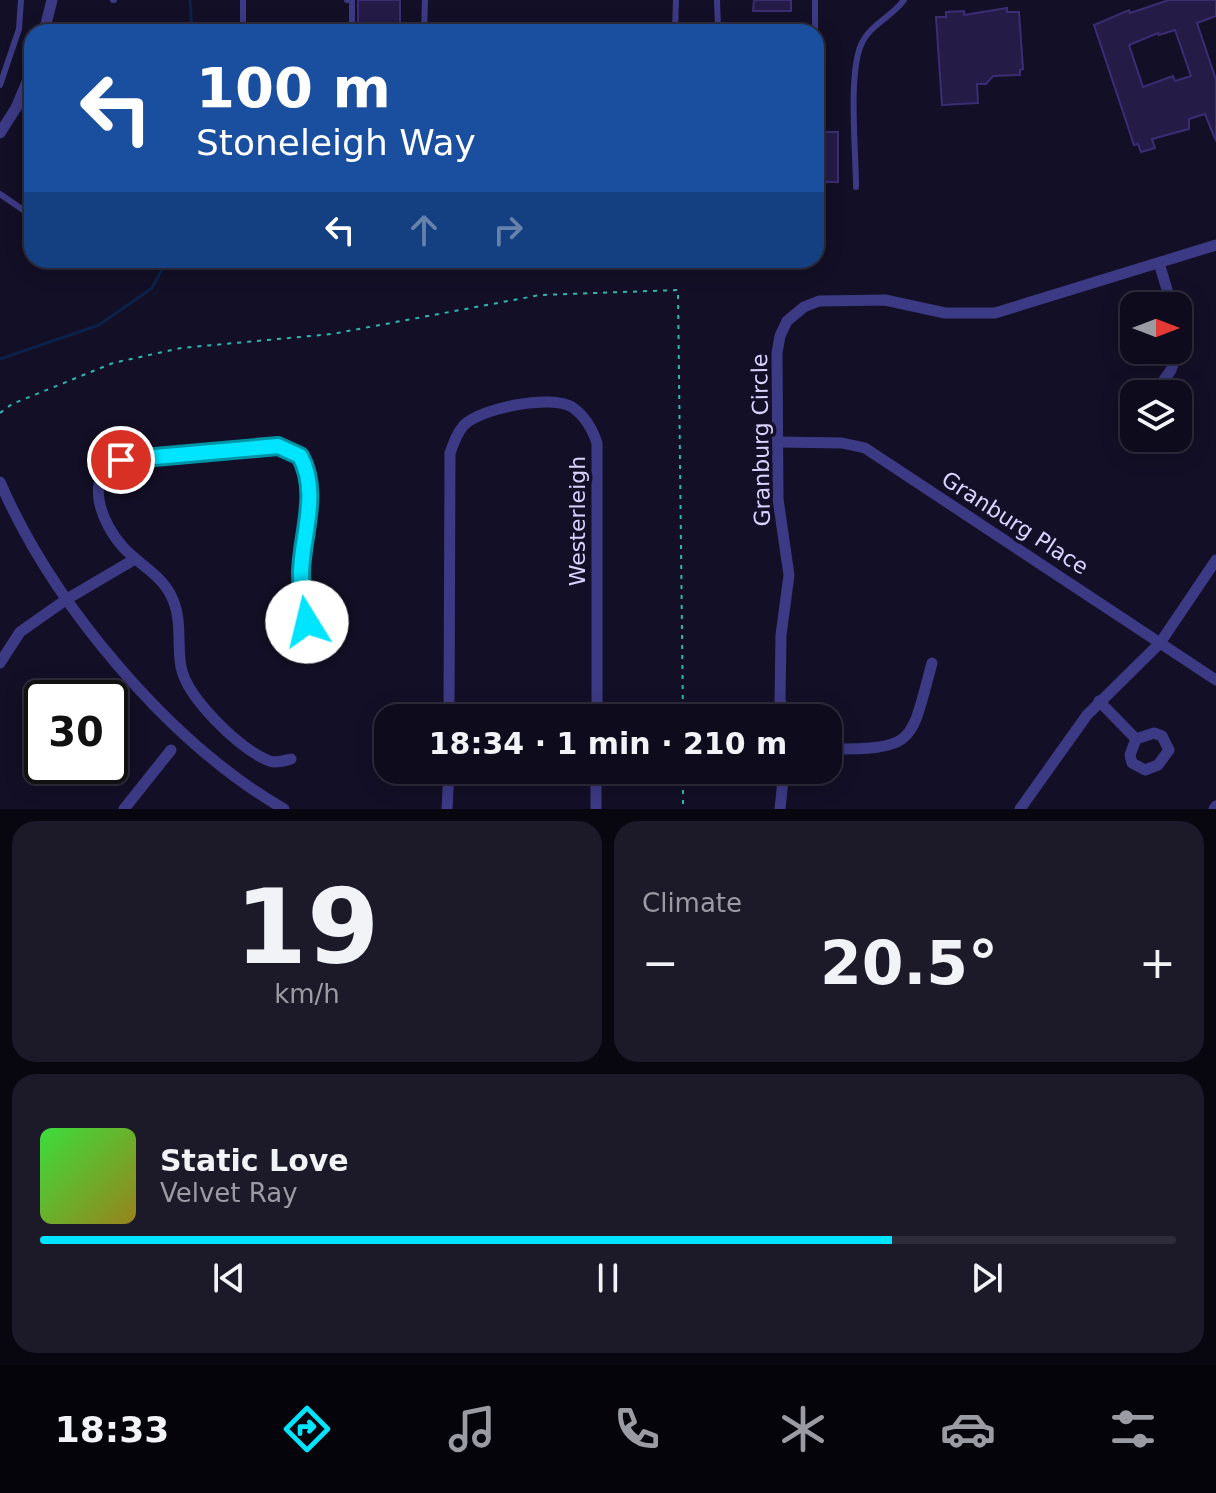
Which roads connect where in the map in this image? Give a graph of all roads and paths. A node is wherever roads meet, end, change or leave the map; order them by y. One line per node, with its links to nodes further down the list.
1 (21, 0): 17 (lane)
2 (52, 0): 10 (street)
3 (243, 0): 11 (lane)
4 (347, 0): 12 (lane)
5 (425, 0): 13 (lane)
6 (676, 0): 14 (lane)
7 (717, 0): 15 (lane)
8 (815, 0): 16 (lane)
9 (904, 0): 20 (lane)
10 (46, 24)
11 (243, 24)
12 (352, 24)
13 (424, 24)
14 (675, 24)
15 (718, 24)
16 (815, 24)
17 (0, 85)
18 (24, 89): 19 (street)
19 (0, 133)
20 (856, 187)
21 (0, 194): 22 (lane)
22 (24, 210)
23 (1216, 245): 24 (street, Granburg Circle)
24 (1159, 263): 25 (street); 27 (street, Granburg Circle)
25 (1168, 292)
26 (0, 413): 41 (path)
27 (778, 442): 33 (street, Granburg Place); 42 (street, Granburg Circle)
28 (0, 482): 32 (street)
29 (135, 559): 32 (street); 34 (street); 46 (street)
30 (1216, 560): 31 (street)
31 (1212, 574): 33 (street)
32 (67, 599): 35 (street); 52 (street)
33 (1160, 643): 37 (street, Granburg Place); 38 (street)
34 (305, 647)
35 (0, 663)
36 (932, 663): 44 (street)
37 (1216, 680)
38 (1099, 701): 43 (street); 57 (street)
39 (449, 704): 40 (street, Westerleigh)
40 (597, 704)
41 (683, 704)
42 (781, 704)
43 (1136, 739)
44 (842, 749)
45 (171, 750): 51 (street)
46 (291, 759)
47 (448, 784): 53 (street)
48 (596, 784): 54 (street)
49 (683, 784): 55 (path)
50 (783, 784): 56 (street)
51 (124, 809)
52 (284, 809)
53 (447, 809)
54 (596, 809)
55 (683, 809)
56 (780, 809)
57 (1020, 809)

